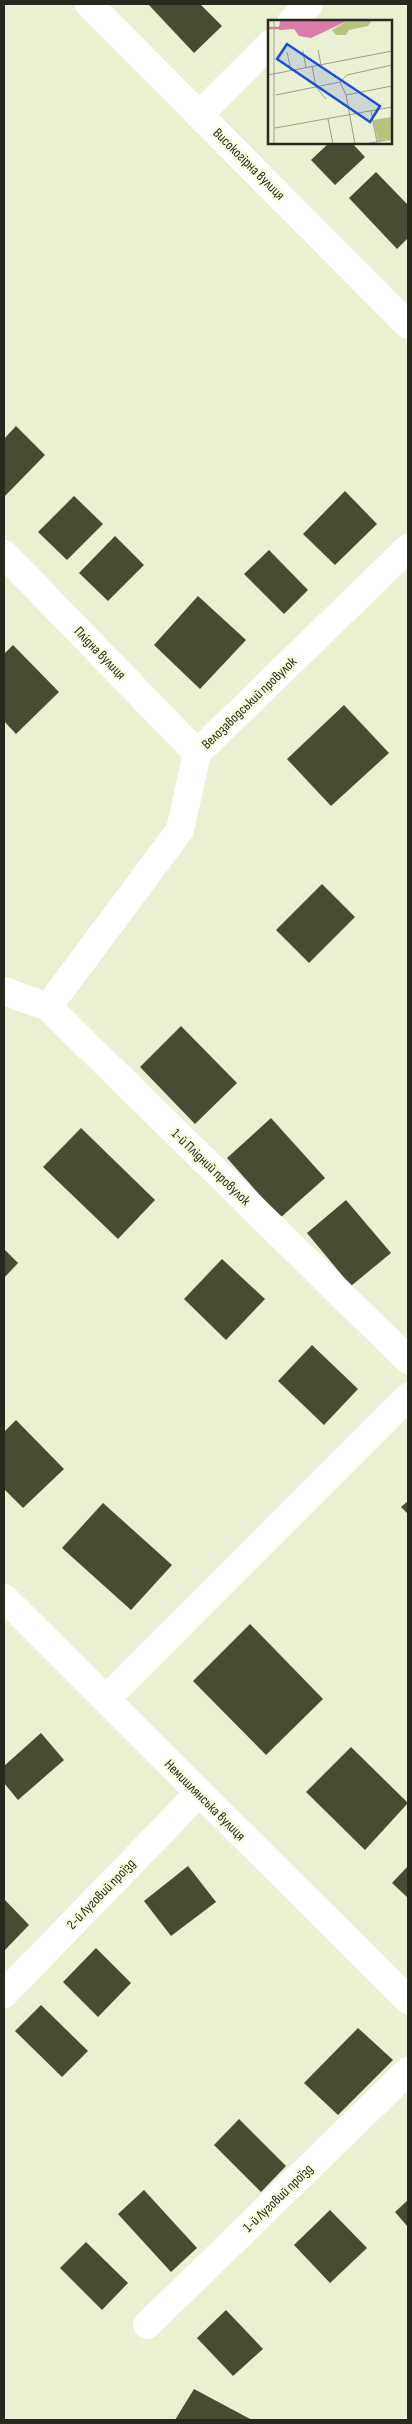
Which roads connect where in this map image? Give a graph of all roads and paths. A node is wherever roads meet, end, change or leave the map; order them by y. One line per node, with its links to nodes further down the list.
1 (89, 4): 5 (street, Високогірна вулиця)
2 (309, 4): 3 (street)
3 (293, 20)
4 (268, 46): 5 (street)
5 (199, 115): 6 (street, Високогірна вулиця)
6 (408, 325)
7 (408, 548): 9 (street, Велозаводський провулок)
8 (4, 554): 9 (street, Плідна вулиця)
9 (197, 753): 11 (street, Велозаводський провулок)
10 (4, 991): 11 (street, 1-й Плідний провулок)
11 (48, 1007): 12 (street, 1-й Плідний провулок)
12 (408, 1360)
13 (408, 1397): 15 (street)
14 (4, 1598): 15 (street, Немишлянська вулиця)
15 (106, 1699): 16 (street, Немишлянська вулиця)
16 (198, 1794): 17 (street, 2-й Луговий проїзд); 18 (street, Немишлянська вулиця)
17 (4, 1994)
18 (408, 2000)
19 (408, 2071): 20 (street, 1-й Луговий проїзд)
20 (147, 2325)

